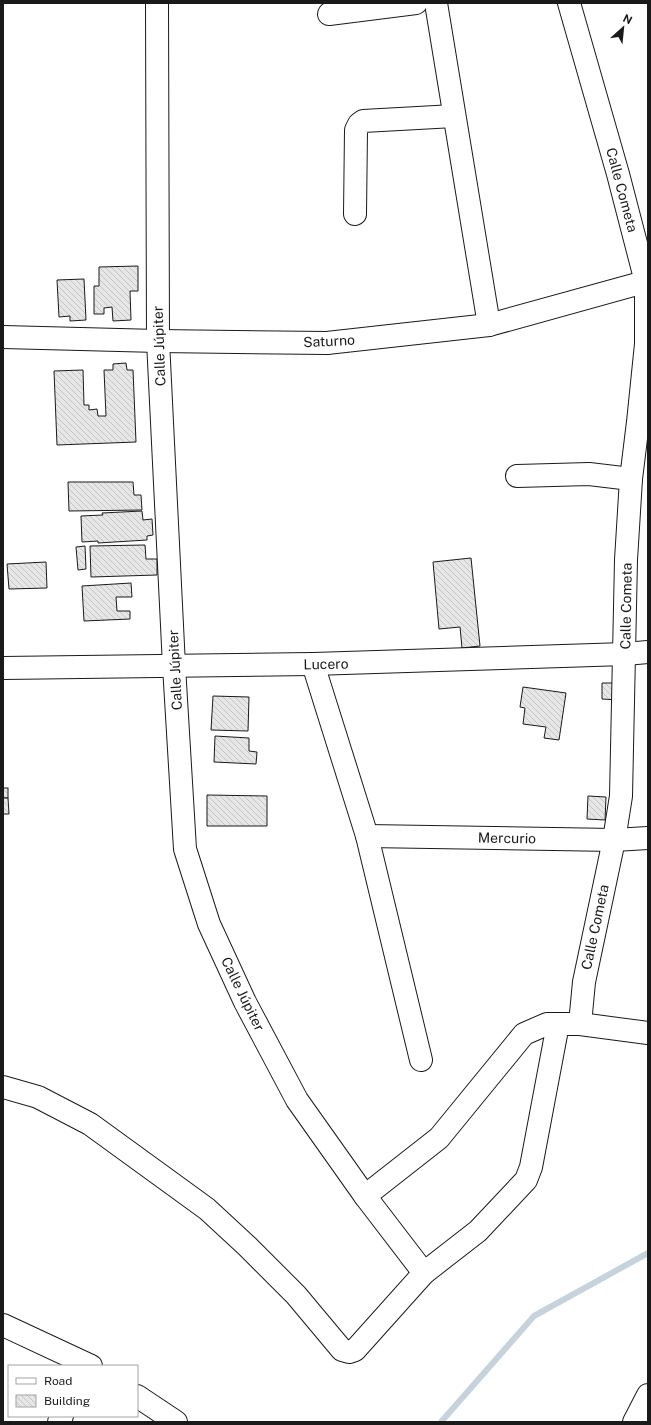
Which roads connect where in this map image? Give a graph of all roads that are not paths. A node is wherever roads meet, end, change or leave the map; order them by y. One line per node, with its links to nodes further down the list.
1 (157, 3): 11 (street, Calle Júpiter)
2 (416, 3): 5 (street)
3 (436, 3): 6 (street)
4 (569, 3): 8 (street, Calle Cometa)
5 (329, 14)
6 (454, 116): 7 (street); 9 (street)
7 (355, 214)
8 (647, 282): 9 (street, Saturno); 13 (street, Calle Cometa)
9 (489, 325): 11 (street, Saturno)
10 (3, 337): 11 (street, Saturno)
11 (158, 341): 17 (street, Calle Júpiter)
12 (517, 476): 13 (street)
13 (636, 488): 15 (street, Calle Cometa)
14 (648, 652): 15 (street, Lucero)
15 (625, 654): 16 (street, Lucero); 21 (street, Calle Cometa)
16 (313, 664): 17 (street, Lucero); 19 (street)
17 (174, 666): 18 (street, Lucero); 27 (street, Calle Júpiter)
18 (3, 668)
19 (367, 836): 21 (street, Mercurio); 25 (street)
20 (648, 838): 21 (street, Mercurio)
21 (614, 840): 23 (street, Calle Cometa)
22 (558, 1024): 23 (street); 27 (street); 28 (street)
23 (580, 1024): 24 (street)
24 (648, 1033)
25 (421, 1060)
26 (3, 1088): 28 (street)
27 (365, 1196): 28 (street, Calle Júpiter)
28 (424, 1273)
29 (3, 1325): 30 (street)
30 (89, 1365)
31 (648, 1395): 34 (street)
32 (138, 1397): 33 (street)
33 (176, 1422)
34 (634, 1422)

